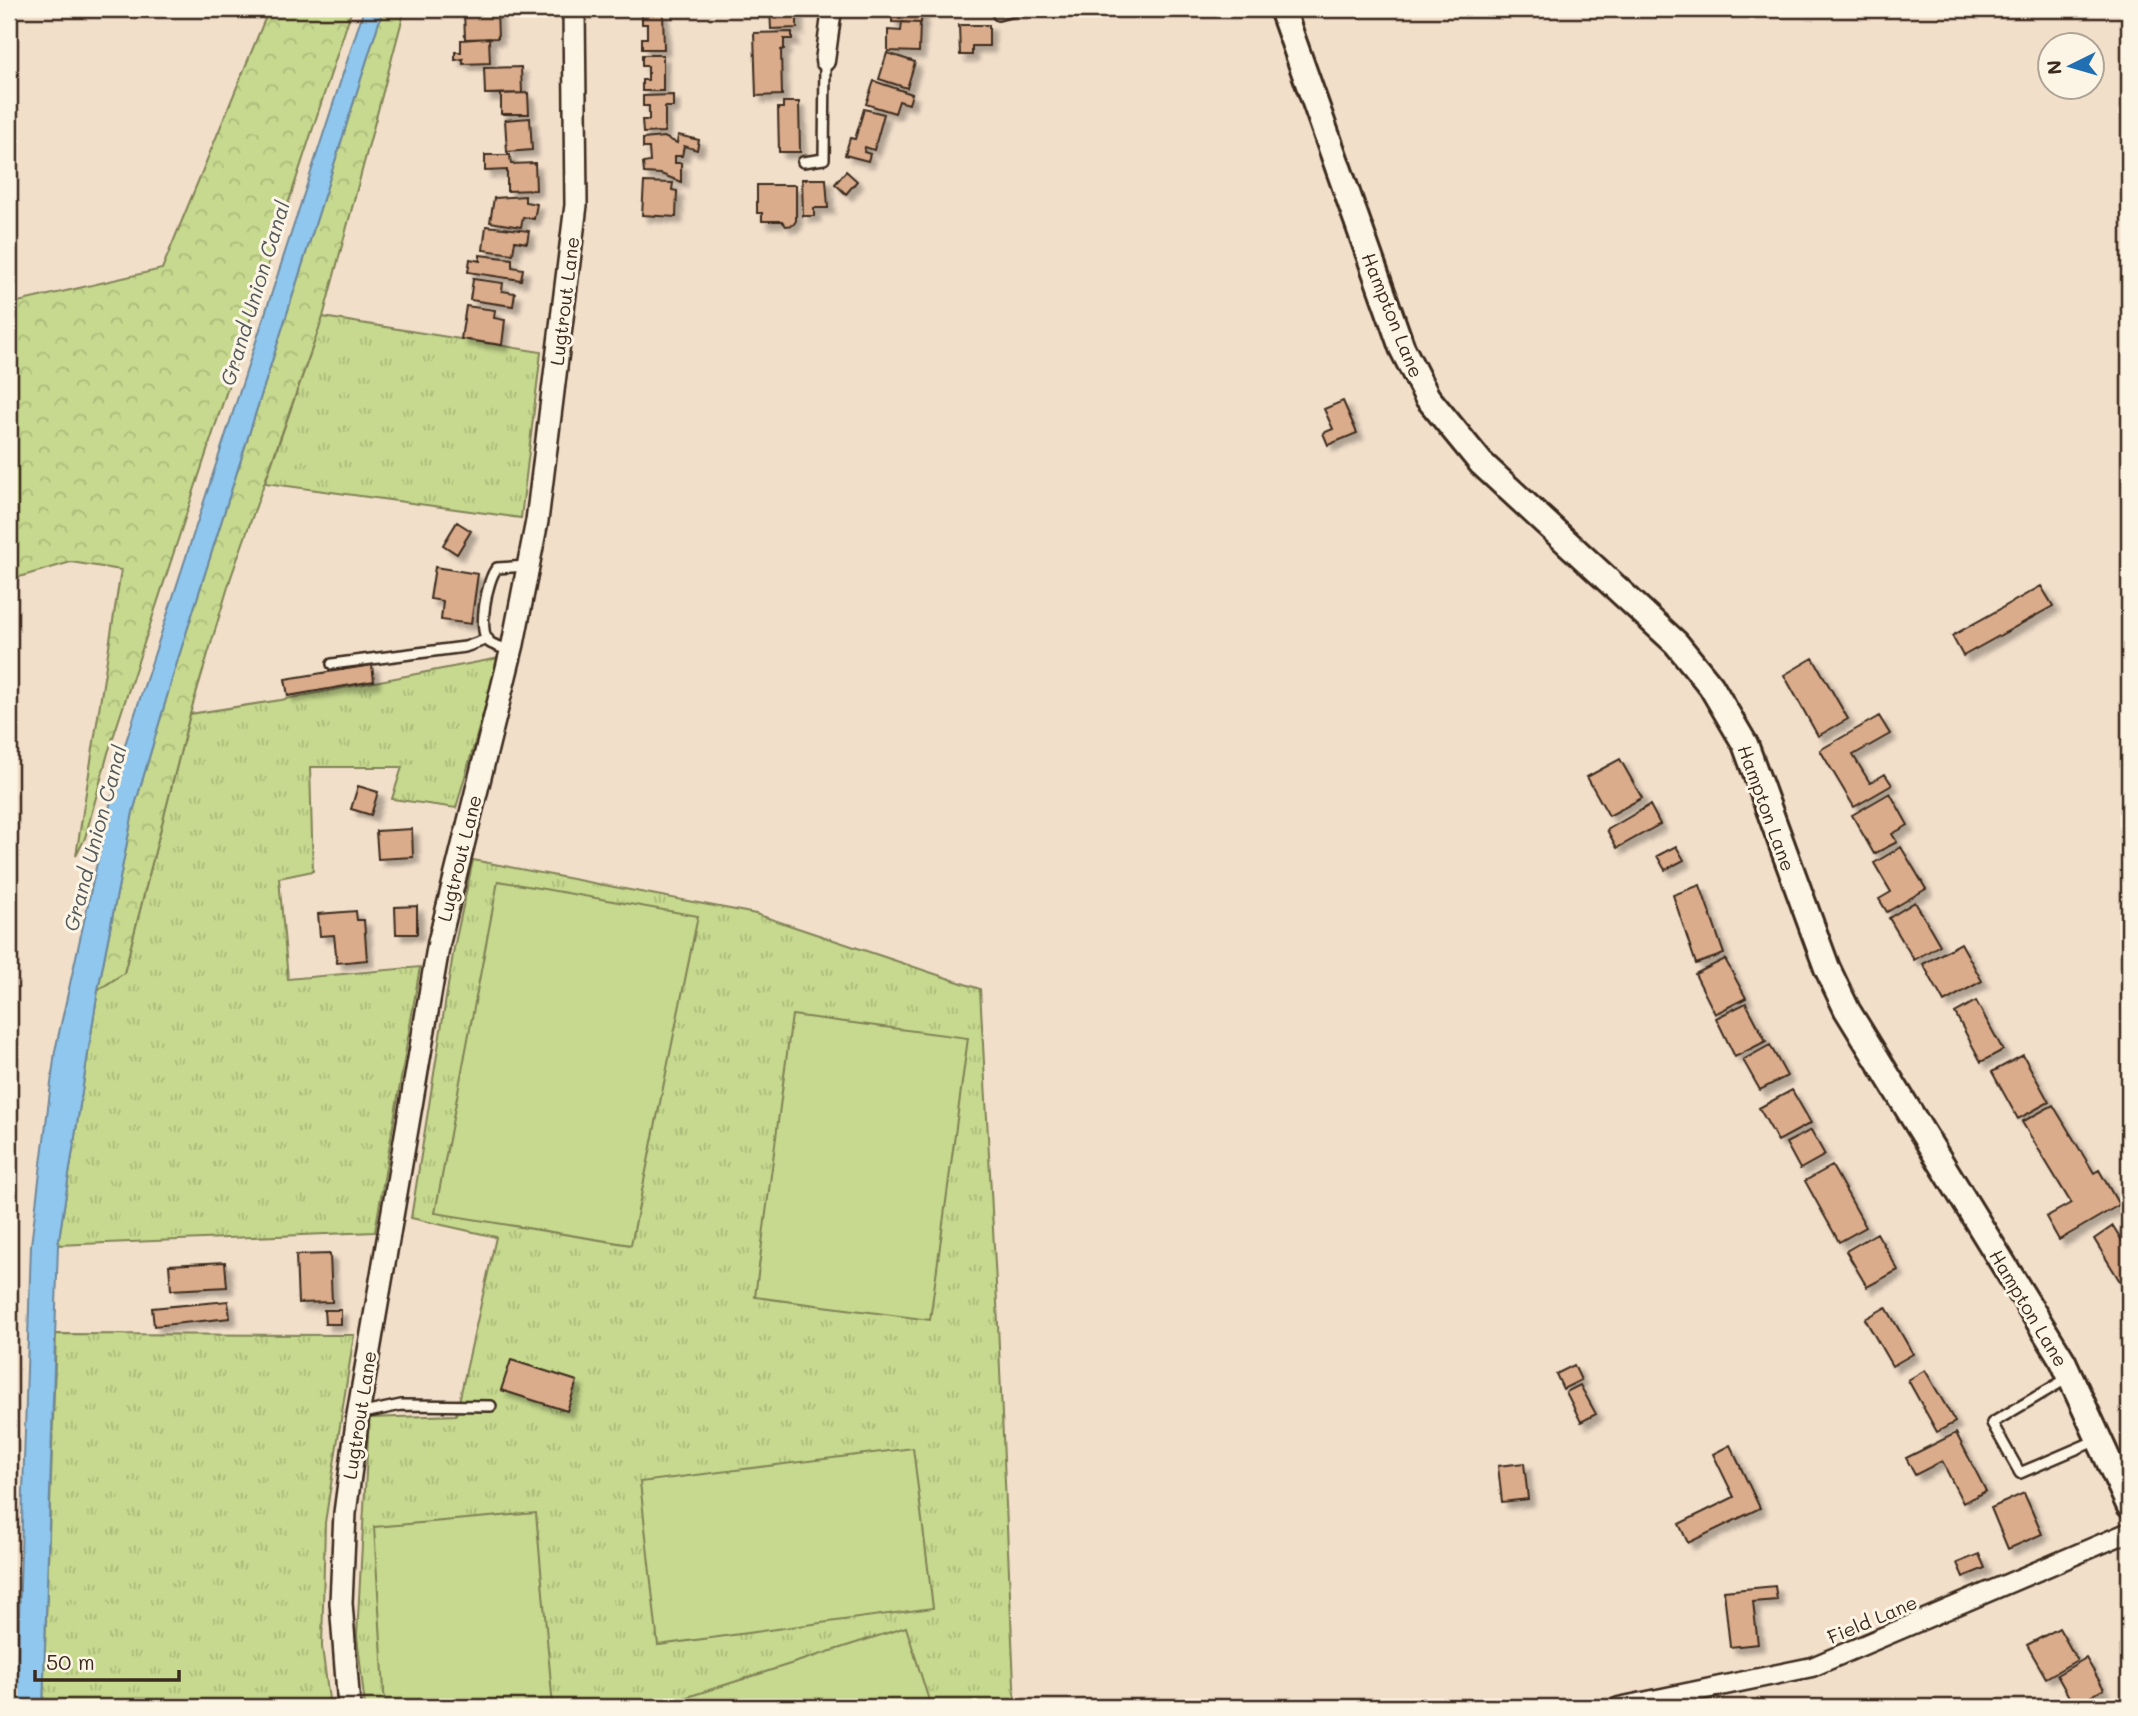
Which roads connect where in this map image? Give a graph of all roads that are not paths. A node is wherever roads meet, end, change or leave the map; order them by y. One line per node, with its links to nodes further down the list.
1 (574, 9): 8 (street, Lugtrout Lane)
2 (832, 9): 6 (street)
3 (1021, 9): 5 (lane)
4 (1282, 9): 12 (main road, Hampton Lane)
5 (998, 15)
6 (825, 61): 7 (lane)
7 (803, 162)
8 (528, 566): 9 (lane); 10 (street, Lugtrout Lane)
9 (488, 639): 10 (lane); 11 (lane)
10 (512, 651): 14 (street, Lugtrout Lane)
11 (332, 664)
12 (2070, 1377): 15 (main road, Hampton Lane); 15 (lane)
13 (491, 1406): 14 (lane)
14 (358, 1415): 18 (street, Lugtrout Lane)
15 (2099, 1439): 16 (main road, Hampton Lane)
16 (2129, 1503)
17 (2129, 1532): 19 (street, Field Lane)
18 (349, 1707)
19 (1619, 1707)

